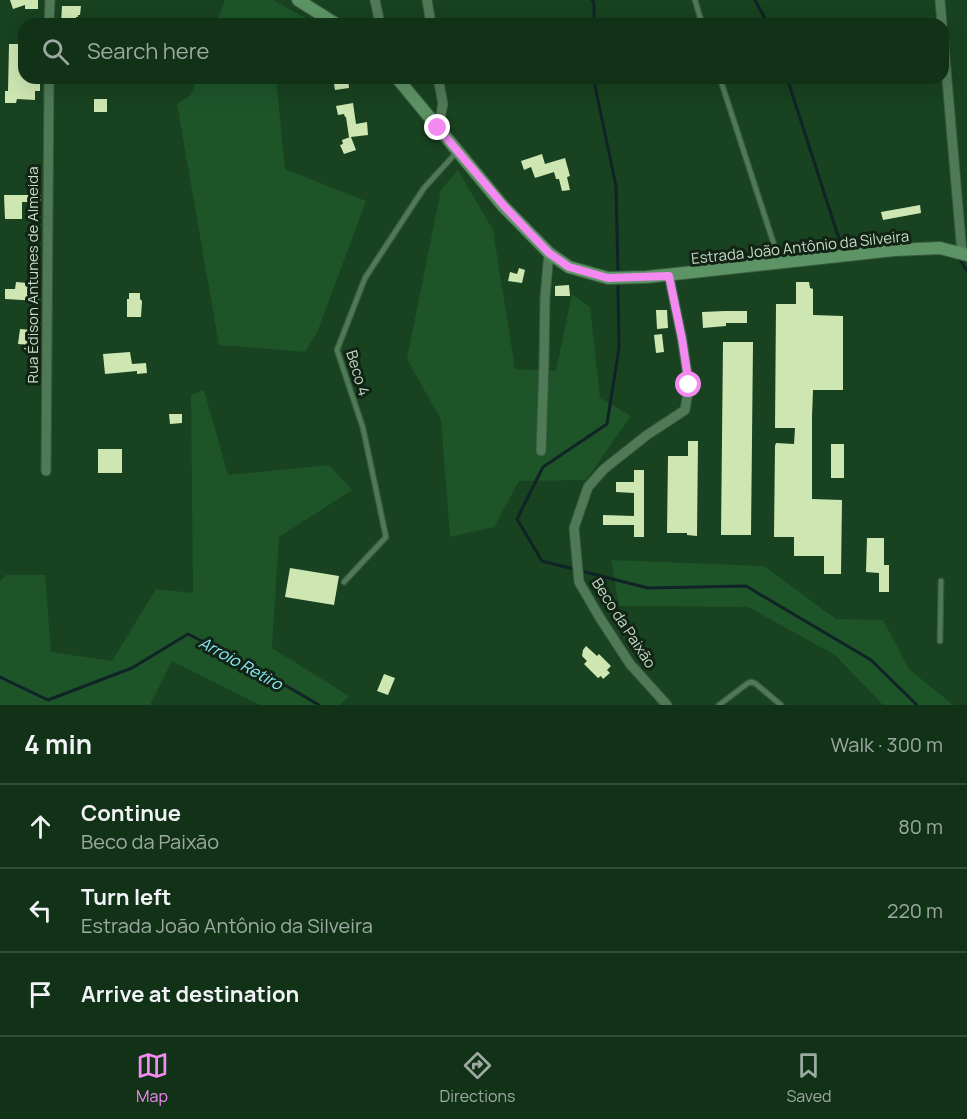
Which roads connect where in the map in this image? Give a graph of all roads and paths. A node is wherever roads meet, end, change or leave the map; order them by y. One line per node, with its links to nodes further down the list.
1 (50, 0): 7 (street)
2 (298, 0): 8 (main road)
3 (375, 0): 9 (street)
4 (427, 0): 10 (street)
5 (694, 0): 11 (lane)
6 (940, 0): 12 (street)
7 (49, 18)
8 (326, 18)
9 (379, 18)
10 (430, 18)
11 (700, 18)
12 (942, 18)
13 (49, 84): 25 (street, Rua Édison Antunes de Almeida)
14 (402, 84): 18 (main road, Estrada João Antônio da Silveira)
15 (439, 84): 18 (street)
16 (722, 84): 22 (lane)
17 (948, 84): 21 (street)
18 (438, 128): 19 (main road, Estrada João Antônio da Silveira)
19 (458, 151): 20 (main road, Estrada João Antônio da Silveira); 27 (lane, Beco 4)
20 (549, 253): 23 (main road, Estrada João Antônio da Silveira); 24 (street)
21 (964, 254): 22 (main road, Estrada João Antônio da Silveira)
22 (780, 263): 23 (main road, Estrada João Antônio da Silveira)
23 (669, 276): 29 (street, Beco da Paixão)
24 (541, 451)
25 (46, 471)
26 (941, 581): 28 (lane)
27 (344, 582)
28 (940, 641)
29 (667, 705)
30 (719, 705): 31 (lane)
31 (781, 705)

